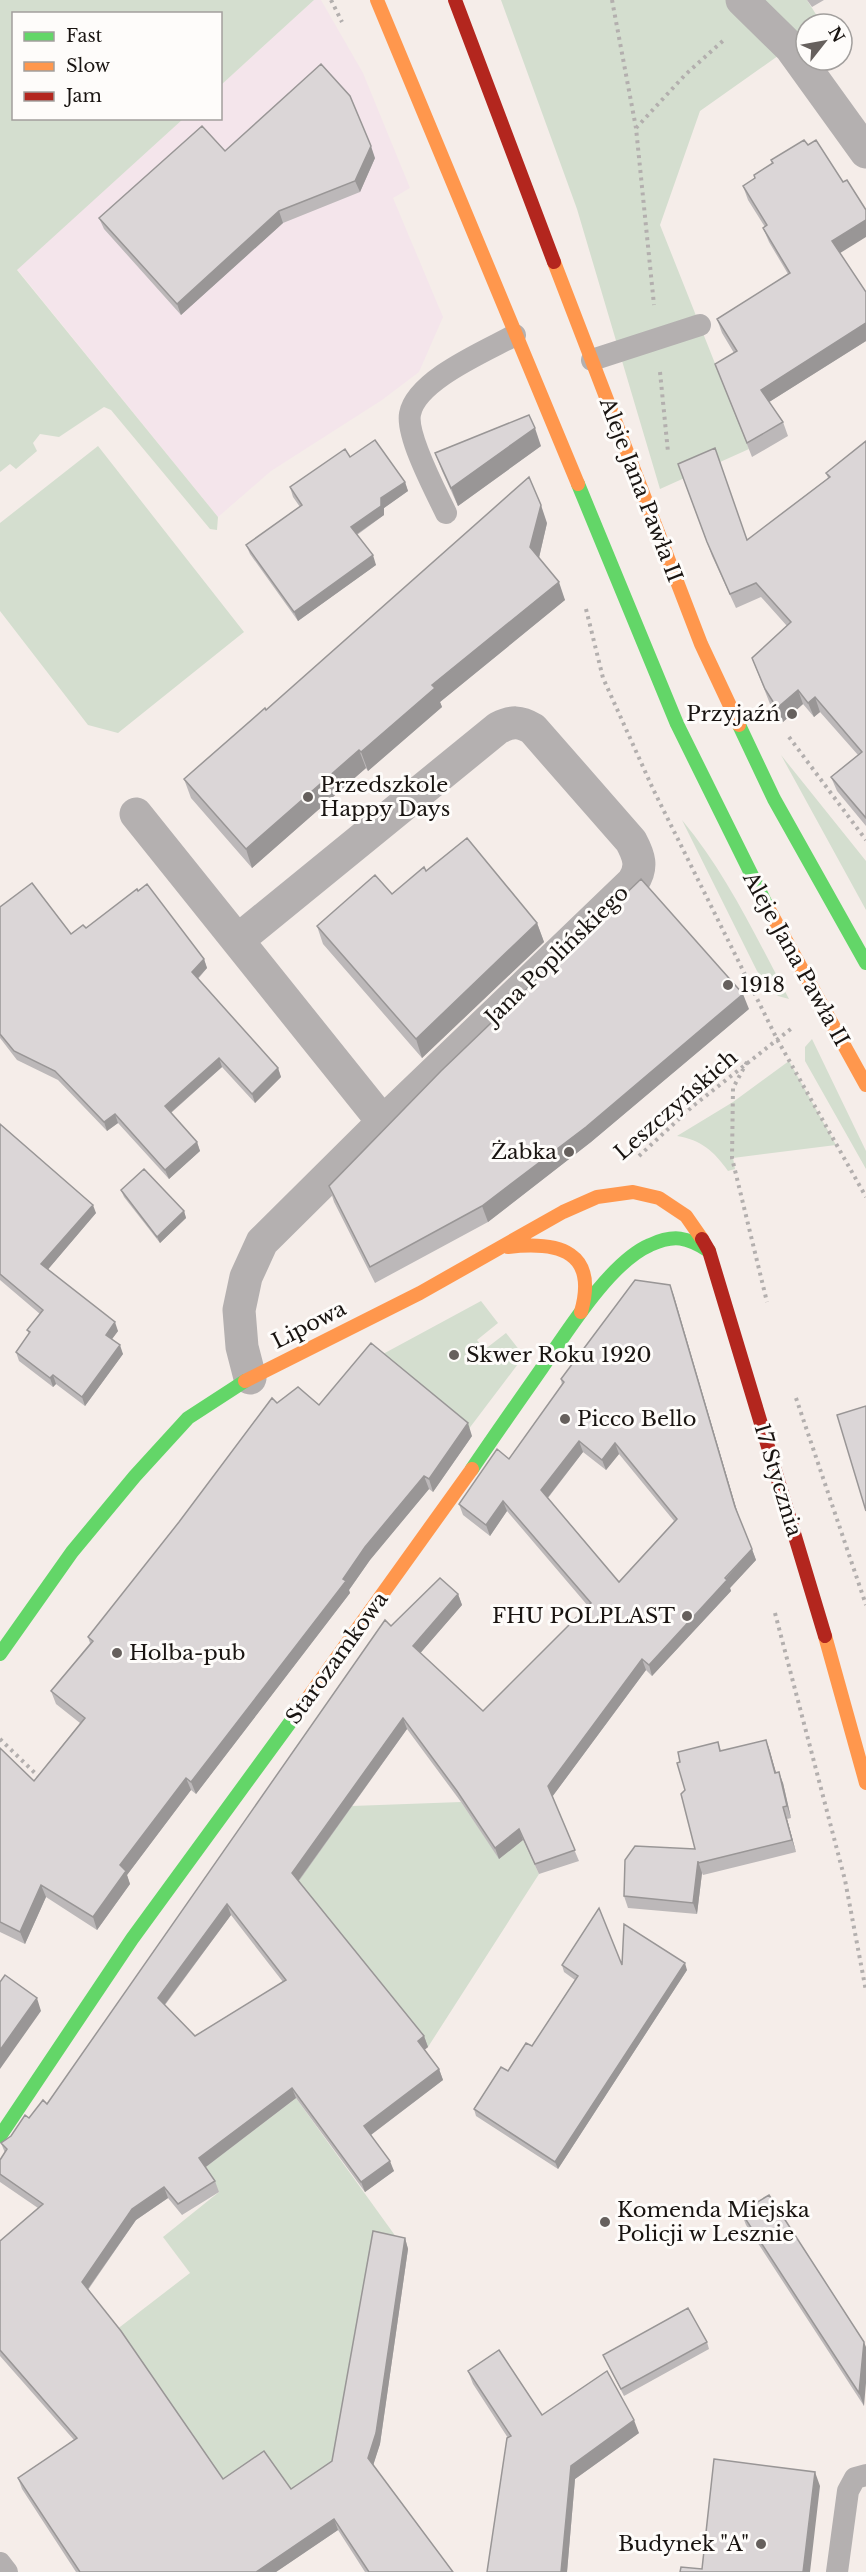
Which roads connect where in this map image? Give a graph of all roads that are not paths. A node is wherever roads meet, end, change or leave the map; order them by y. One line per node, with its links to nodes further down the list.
1 (377, 0): 6 (street, Aleje Jana Pawła II)
2 (455, 0): 7 (street, Aleje Jana Pawła II)
3 (749, 6): 4 (street)
4 (866, 152)
5 (700, 325): 7 (lane)
6 (515, 335): 8 (lane); 12 (street, Aleje Jana Pawła II)
7 (592, 360): 11 (street, Aleje Jana Pawła II)
8 (446, 513)
9 (136, 814): 10 (street)
10 (238, 940): 13 (street); 13 (street, Jana Poplińskiego)
11 (866, 963)
12 (866, 1085)
13 (383, 1122): 17 (street, Jana Poplińskiego)
14 (503, 1248): 15 (street, Lipowa); 16 (street); 17 (street, Lipowa)
15 (709, 1251): 16 (street, Starozamkowa); 19 (street, 17 Stycznia)
16 (581, 1312): 20 (street, Starozamkowa)
17 (250, 1378): 18 (street, Lipowa)
18 (0, 1654)
19 (866, 1783)
20 (0, 2136)
21 (866, 2475): 24 (lane)
22 (0, 2563): 23 (lane)
23 (7, 2572)
24 (837, 2572)

